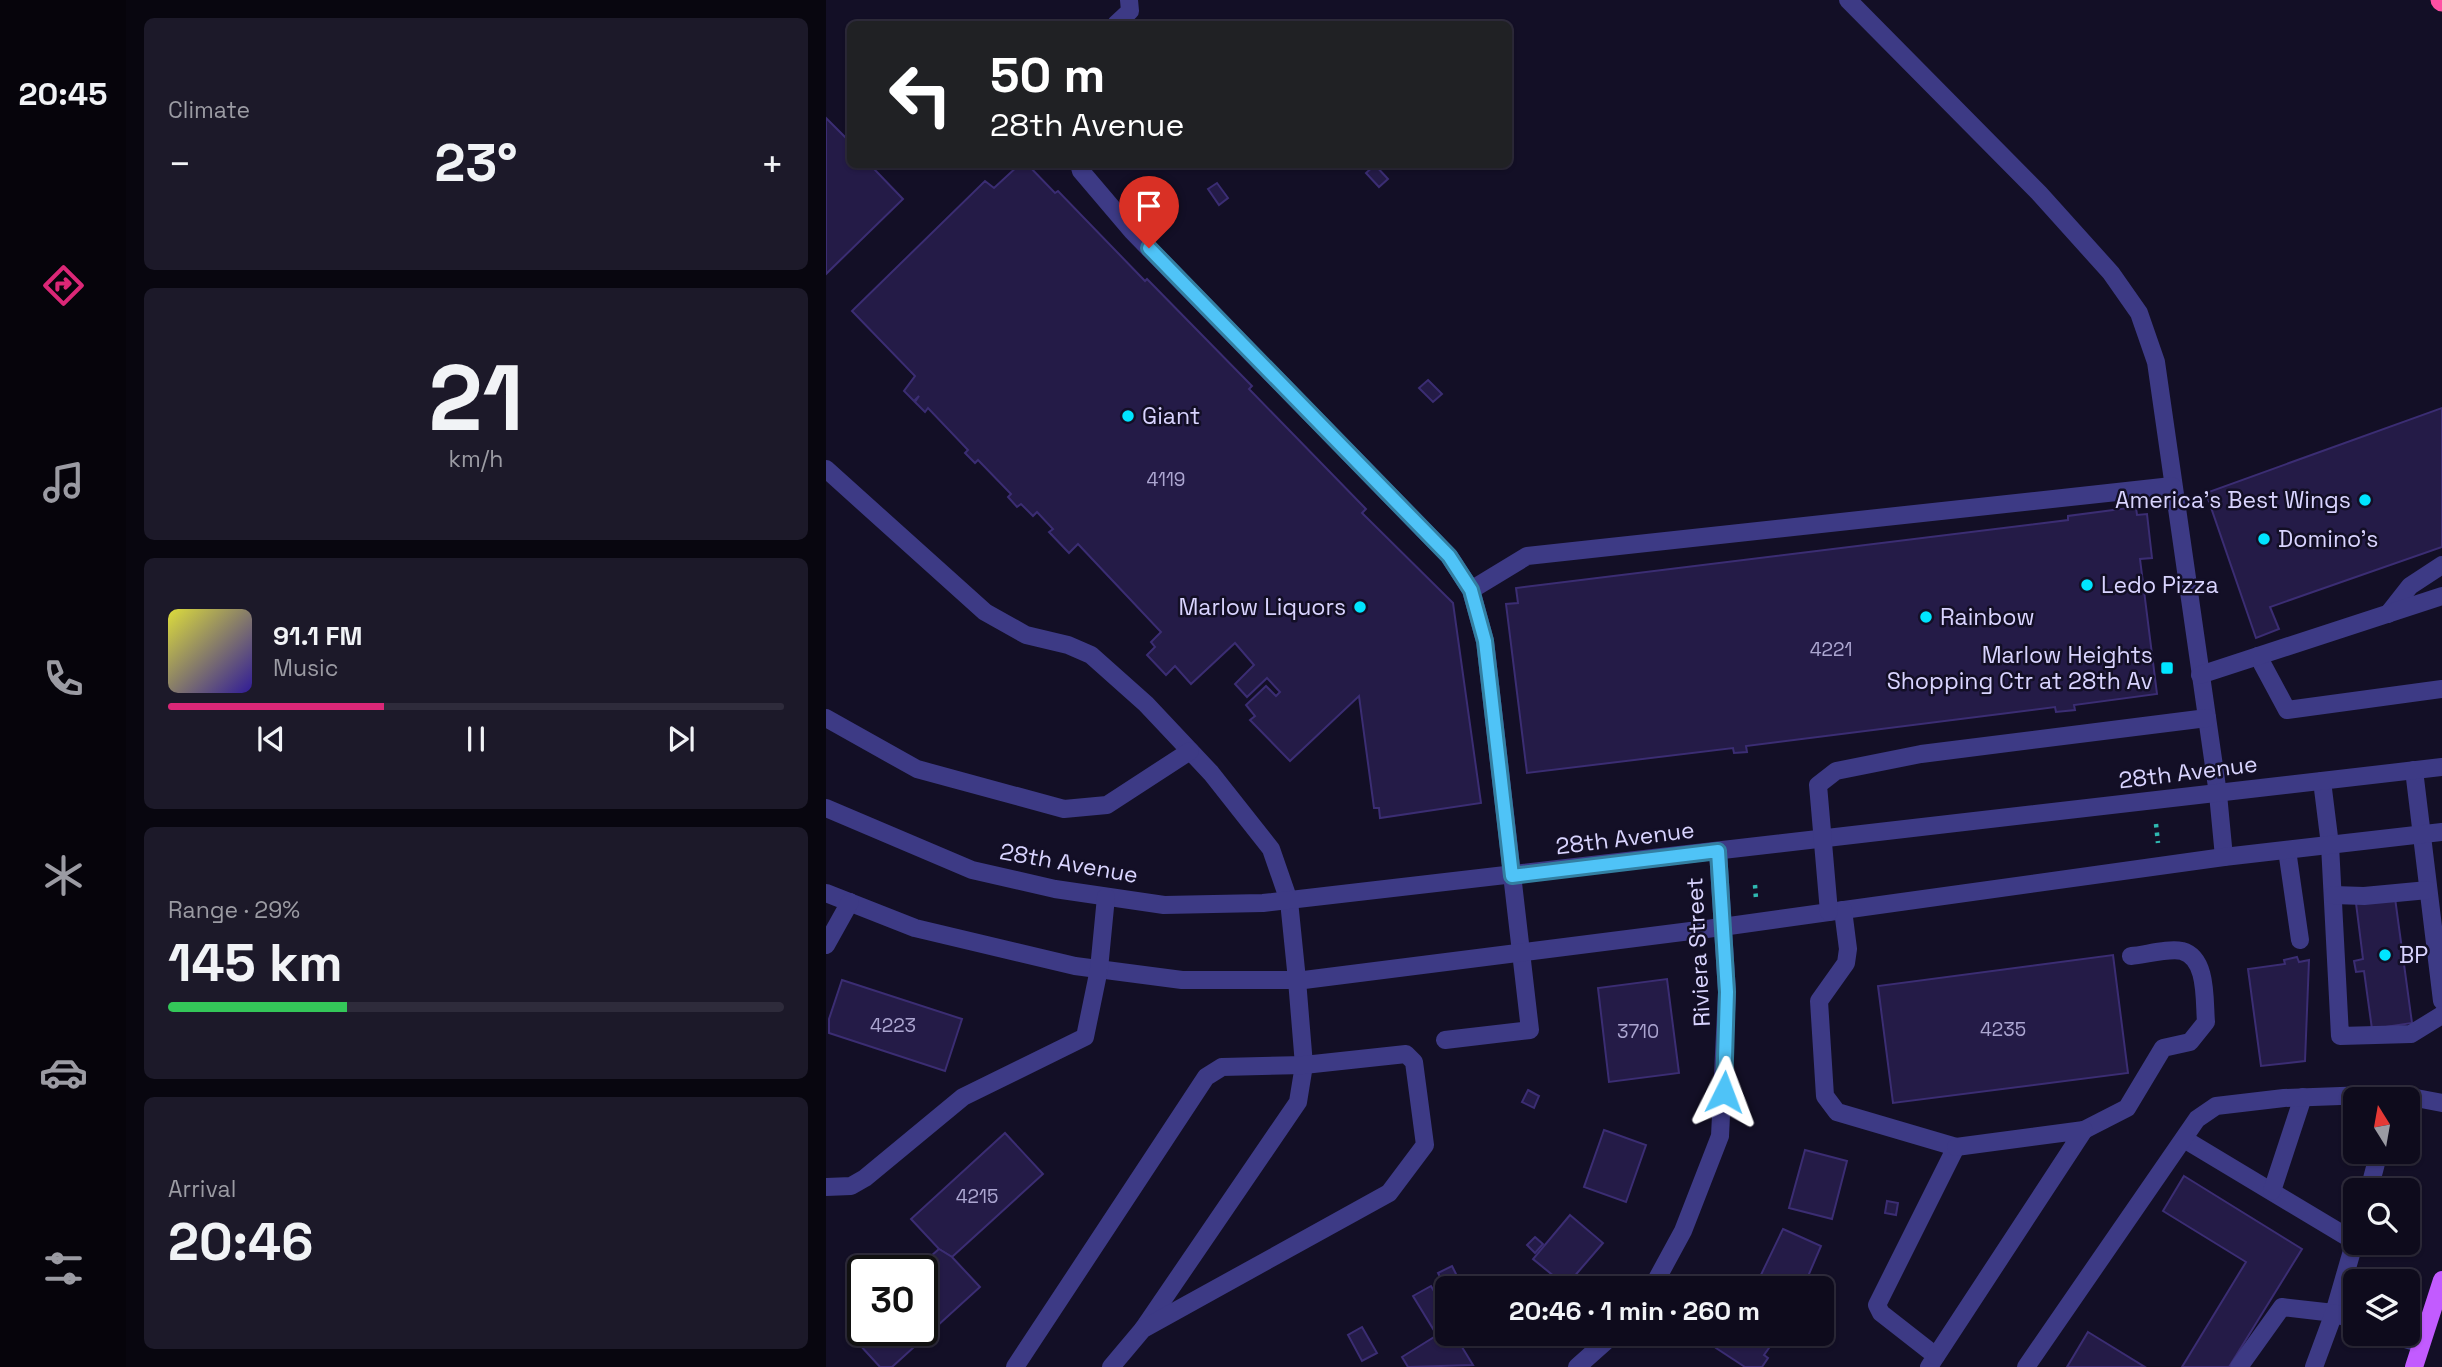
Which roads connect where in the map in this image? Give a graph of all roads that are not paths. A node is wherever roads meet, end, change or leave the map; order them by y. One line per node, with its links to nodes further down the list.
1 (1129, 0): 3 (street)
2 (1848, 0): 6 (street)
3 (1119, 21)
4 (1080, 168): 8 (street)
5 (826, 469): 16 (street)
6 (2172, 486): 8 (street); 12 (street)
7 (2442, 565): 10 (street)
8 (1471, 590): 29 (street)
9 (2442, 596): 10 (street)
10 (2388, 614): 11 (street)
11 (2258, 656): 12 (street); 13 (street)
12 (2200, 675): 15 (street)
13 (2442, 689)
14 (826, 718): 16 (street)
15 (2207, 718): 20 (street); 24 (street)
16 (1190, 751): 34 (street)
17 (2442, 766): 18 (street, 28th Avenue)
18 (2414, 770): 19 (street, 28th Avenue); 23 (street)
19 (2322, 781): 20 (street, 28th Avenue); 25 (street)
20 (2218, 794): 24 (street, 28th Avenue); 28 (street)
21 (826, 808): 33 (street, 28th Avenue)
22 (2442, 832): 23 (street)
23 (2421, 835): 25 (street); 30 (street)
24 (1821, 839): 27 (street, 28th Avenue); 36 (street)
25 (2330, 845): 26 (street); 32 (street)
26 (2287, 850): 28 (street); 39 (street)
27 (1718, 851): 29 (street, 28th Avenue); 38 (street, Riviera Street)
28 (2224, 857): 36 (street)
29 (1512, 876): 34 (street, 28th Avenue); 41 (street)
30 (2428, 890): 32 (street); 37 (street)
31 (826, 893): 35 (street)
32 (2333, 895): 46 (street)
33 (1106, 897): 34 (street, 28th Avenue); 43 (street)
34 (1289, 901): 44 (street)
35 (850, 902): 40 (street); 43 (street)
36 (1836, 911): 38 (street); 55 (street)
37 (2437, 922): 45 (street)
38 (1723, 927): 41 (street); 60 (street, Riviera Street)
39 (2300, 940)
40 (826, 945)
41 (1521, 952): 44 (street); 47 (street)
42 (2131, 956): 53 (street)
43 (1099, 969): 44 (street); 56 (street)
44 (1297, 980): 48 (street)
45 (2442, 1001)
46 (2442, 1014)
47 (1445, 1040)
48 (1304, 1065): 64 (street); 64 (street); 68 (street)
49 (2303, 1097): 50 (street); 54 (street); 57 (street)
50 (2343, 1097)
51 (2420, 1100): 52 (street)
52 (2442, 1103)
53 (2084, 1130): 55 (street); 67 (street)
54 (2183, 1139): 57 (street); 71 (street)
55 (1956, 1147): 67 (street)
56 (826, 1187)
57 (2272, 1191): 58 (street)
58 (2343, 1232)
59 (2350, 1255): 62 (street)
60 (1659, 1276)
61 (2442, 1280): 65 (main road)
62 (2334, 1313): 63 (street); 72 (street); 73 (street)
63 (2343, 1316)
64 (1143, 1329): 69 (street)
65 (2421, 1344): 74 (main road)
66 (1601, 1346): 70 (street)
67 (1932, 1361)
68 (1015, 1367)
69 (1111, 1367)
70 (1577, 1367)
71 (2026, 1367)
72 (2239, 1367)
73 (2314, 1367)
74 (2414, 1367)

